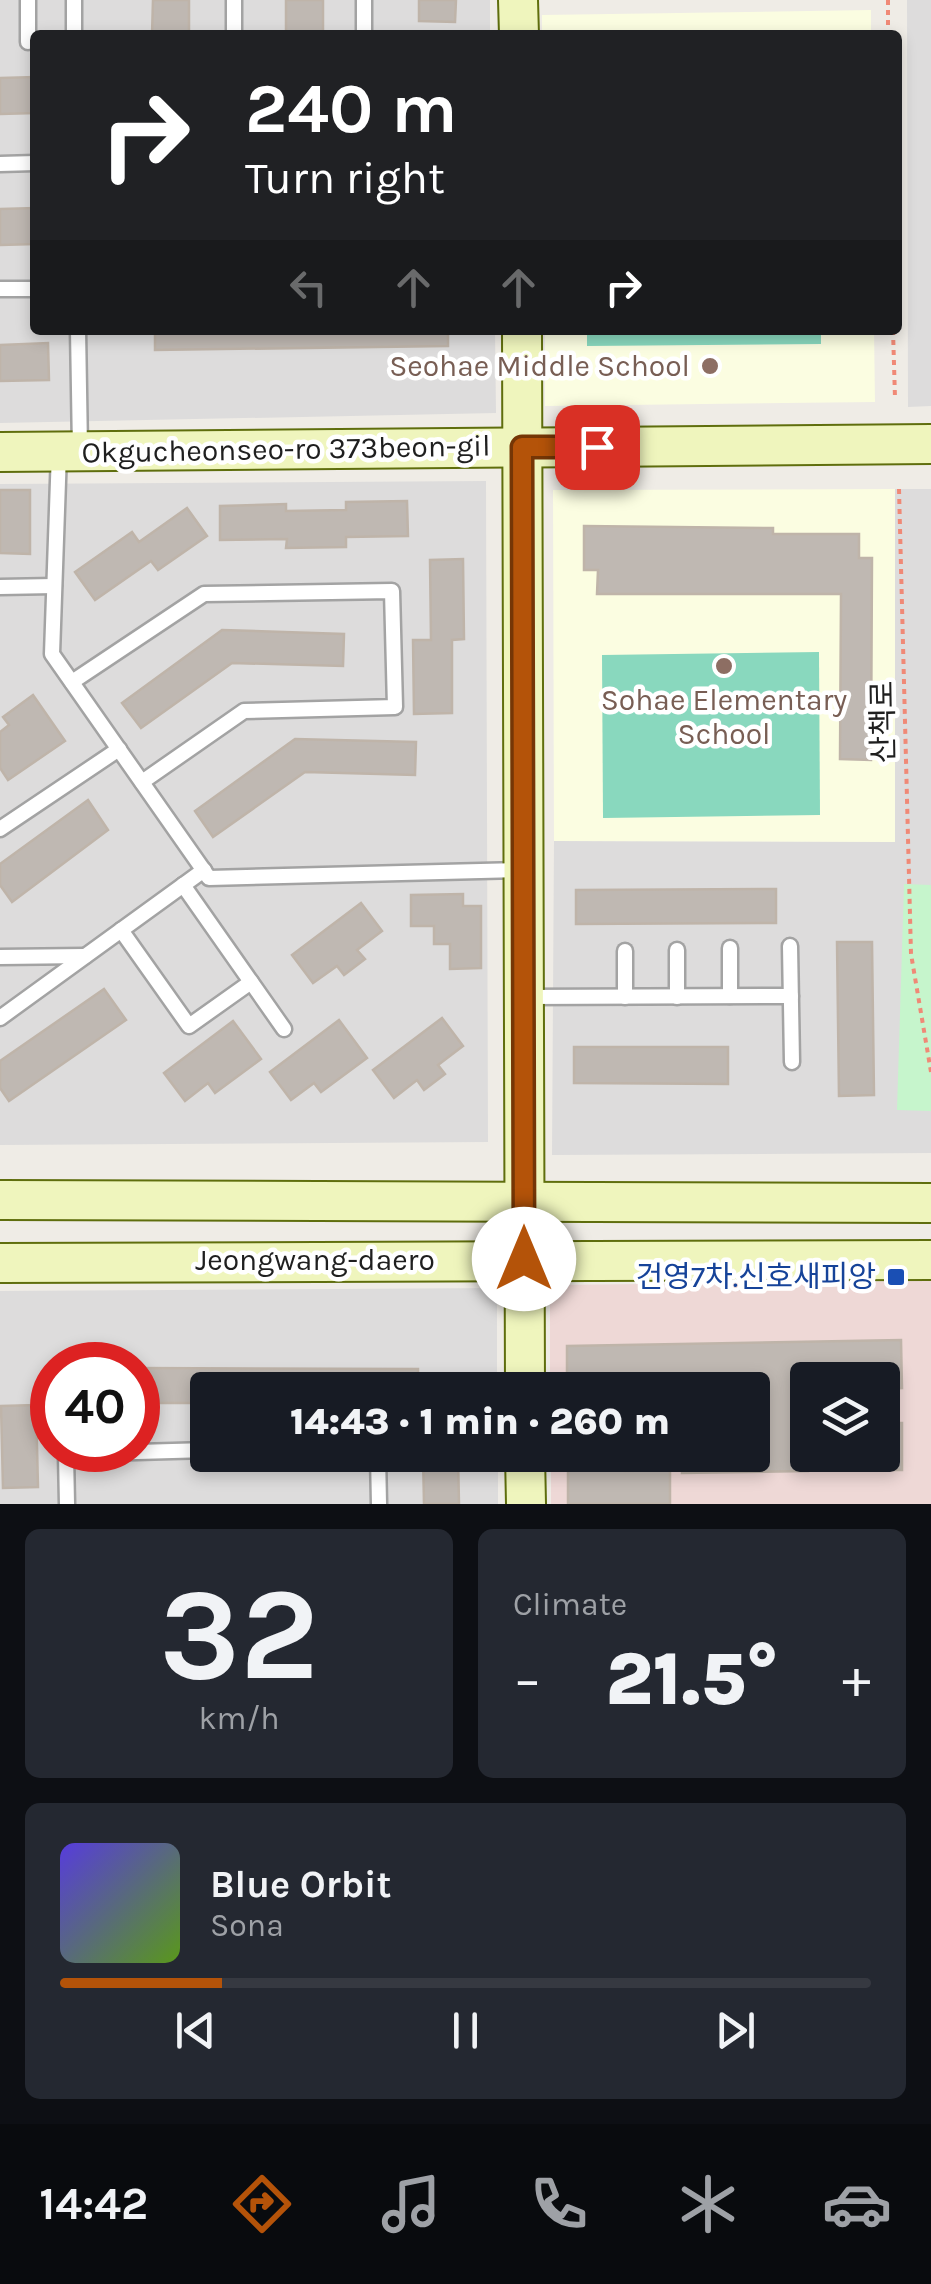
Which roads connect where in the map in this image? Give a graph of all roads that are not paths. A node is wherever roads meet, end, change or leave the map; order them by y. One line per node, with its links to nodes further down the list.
1 (28, 0): 10 (lane)
2 (74, 0): 6 (lane)
3 (234, 0): 7 (lane)
4 (364, 0): 8 (lane)
5 (518, 0): 9 (street)
6 (74, 30)
7 (234, 30)
8 (364, 30)
9 (519, 30)
10 (28, 42)
11 (30, 163): 12 (lane)
12 (0, 164)
13 (0, 289): 14 (lane)
14 (30, 289)
15 (78, 335): 19 (lane)
16 (522, 335): 18 (street)
17 (931, 444): 18 (street, Okgucheonseo-ro 373beon-gil)
18 (522, 447): 19 (street, Okgucheonseo-ro 373beon-gil); 28 (street)
19 (69, 451): 20 (street, Okgucheonseo-ro 373beon-gil); 21 (lane)
20 (0, 452)
21 (54, 586): 22 (lane); 23 (lane)
22 (0, 587)
23 (72, 682): 24 (lane); 25 (lane)
24 (119, 749): 25 (lane); 26 (lane)
25 (142, 782): 27 (lane)
26 (0, 829)
27 (204, 870): 28 (lane); 29 (lane)
28 (524, 870): 41 (street)
29 (183, 886): 30 (lane); 37 (lane)
30 (122, 930): 35 (lane); 37 (lane)
31 (790, 946): 40 (lane)
32 (730, 948): 39 (lane)
33 (677, 950): 38 (lane)
34 (625, 951): 42 (lane)
35 (86, 956): 36 (lane); 43 (lane)
36 (0, 957)
37 (251, 982): 44 (lane)
38 (676, 996): 39 (lane); 42 (lane)
39 (730, 996): 40 (lane)
40 (791, 996): 45 (lane)
41 (524, 997): 42 (lane); 47 (street)
42 (625, 997)
43 (0, 1018)
44 (284, 1029)
45 (792, 1062)
46 (0, 1200): 47 (street, Jeongwang-daero)
47 (525, 1202): 48 (street, Jeongwang-daero); 49 (street)
48 (931, 1203)
49 (524, 1259): 50 (street, Jeongwang-daero); 51 (street, Jeongwang-daero); 52 (street)
50 (931, 1260)
51 (0, 1263)
52 (525, 1372)
53 (190, 1451): 56 (lane)
54 (378, 1472): 57 (lane)
55 (526, 1472): 58 (street)
56 (67, 1504)
57 (379, 1504)
58 (526, 1504)

